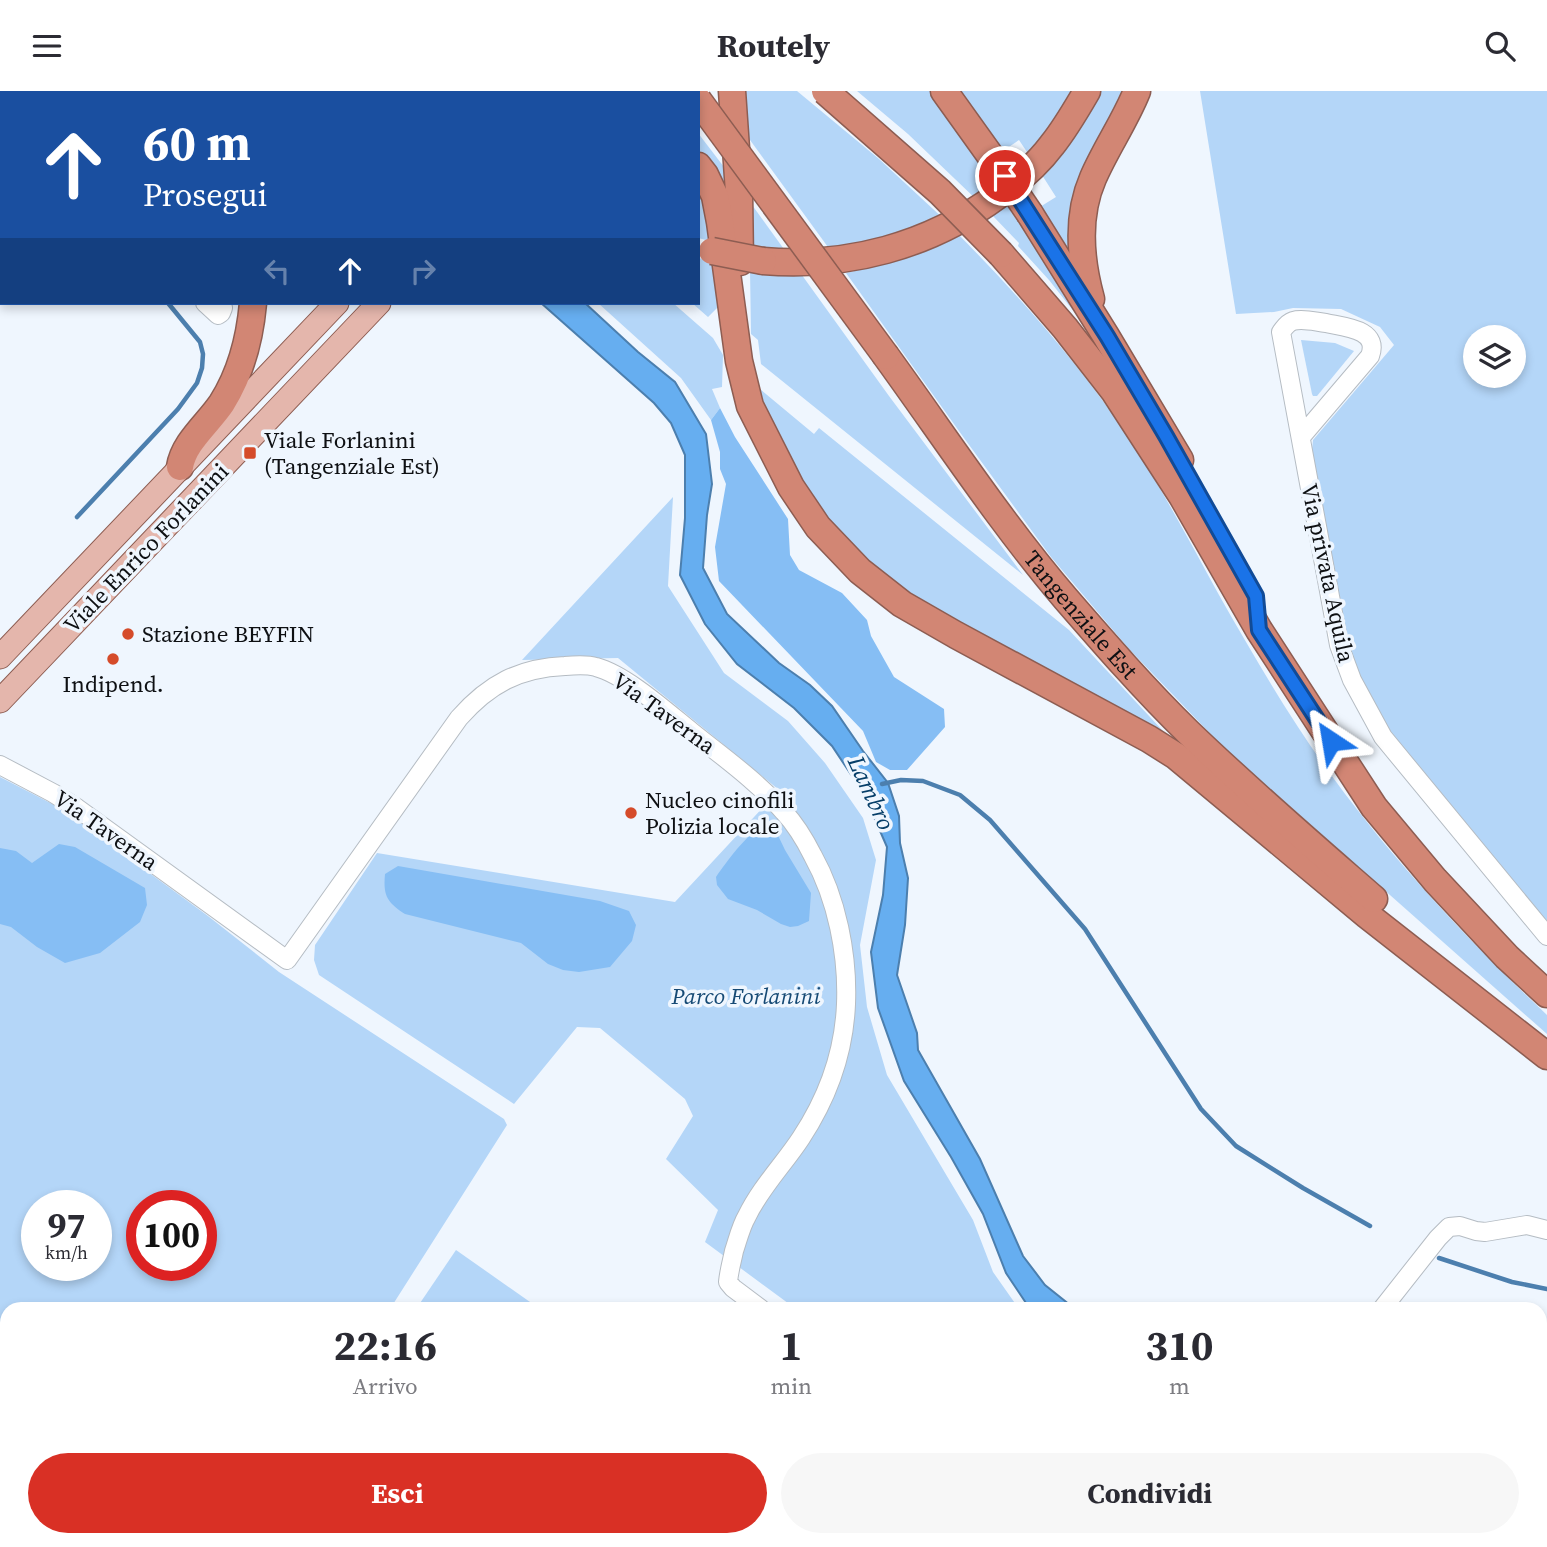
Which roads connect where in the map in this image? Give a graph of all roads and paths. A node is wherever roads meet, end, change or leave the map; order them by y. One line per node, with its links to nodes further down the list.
1 (732, 91): 16 (highway)
2 (825, 91): 18 (highway, bridge)
3 (944, 91): 14 (highway, bridge)
4 (1087, 91): 8 (highway, bridge)
5 (1137, 91): 14 (highway)
6 (700, 103): 22 (highway, Tangenziale Est, bridge)
7 (700, 168): 16 (highway)
8 (705, 249)
9 (207, 305): 10 (street)
10 (221, 305)
11 (253, 305): 17 (highway)
12 (335, 305): 17 (main road, Viale Enrico Forlanini)
13 (377, 305): 20 (main road, Viale Enrico Forlanini)
14 (1107, 336): 18 (highway)
15 (1301, 437): 15 (street, Via privata Aquila); 23 (street, Via privata Aquila)
16 (770, 446): 22 (highway)
17 (180, 467): 19 (main road, Viale Enrico Forlanini)
18 (1207, 524): 24 (highway)
19 (0, 657)
20 (3, 699)
21 (0, 765): 27 (street, Via Taverna)
22 (1311, 857): 25 (highway, Tangenziale Est)
23 (1547, 936)
24 (1547, 994)
25 (1547, 1054)
26 (1547, 1230): 28 (street)
27 (752, 1302)
28 (1388, 1302)

